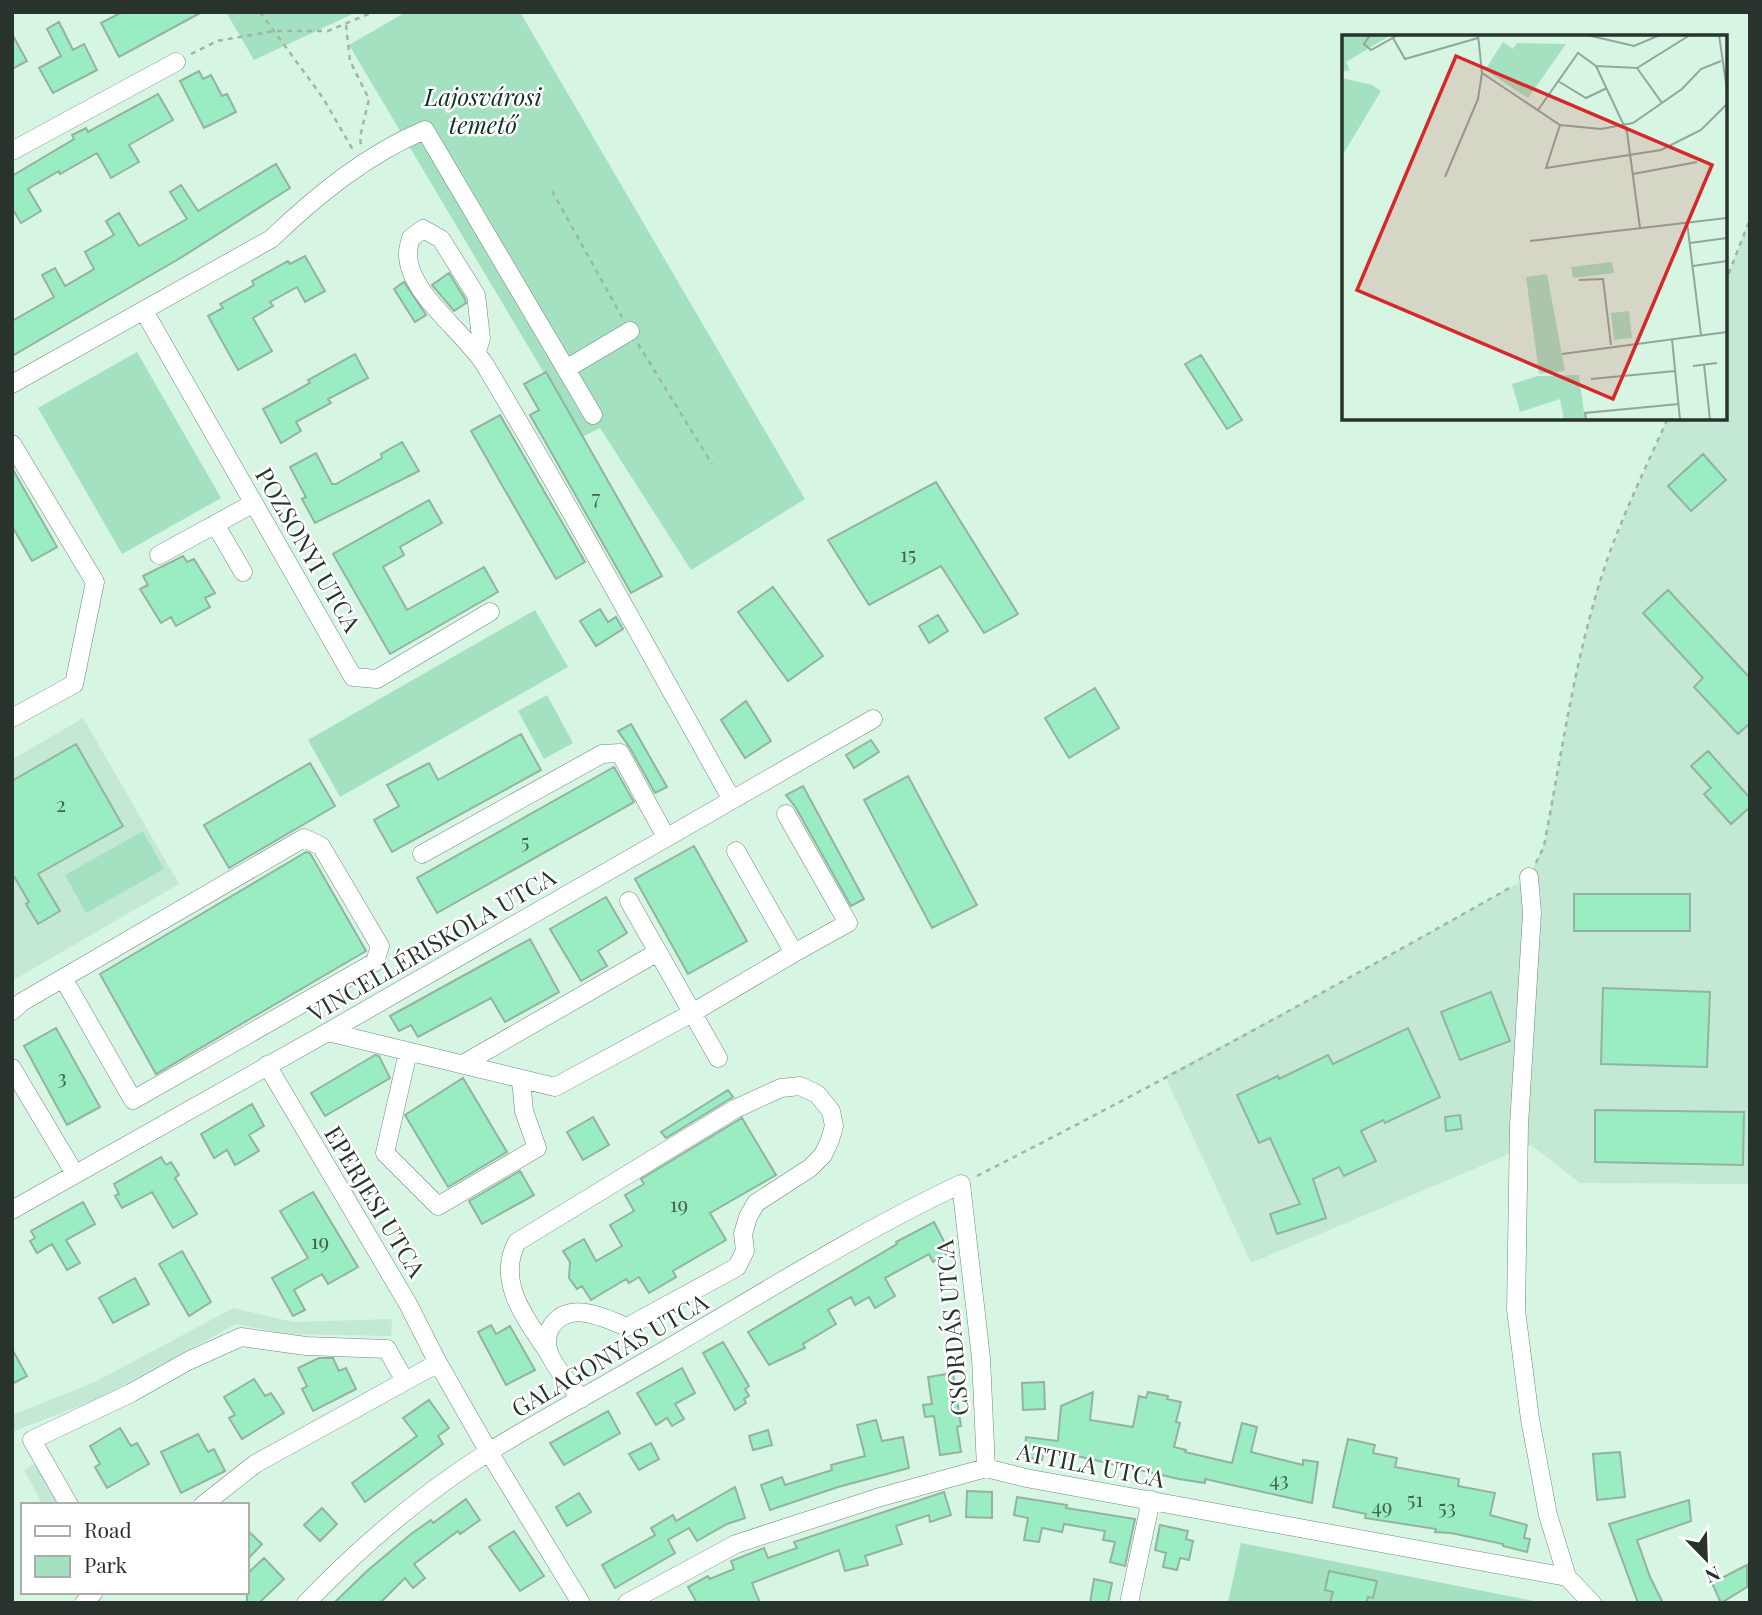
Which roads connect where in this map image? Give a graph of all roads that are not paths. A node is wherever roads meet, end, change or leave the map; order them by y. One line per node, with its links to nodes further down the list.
1 (176, 62): 2 (street)
2 (12, 151)
3 (144, 312): 6 (street); 7 (street); 10 (street, POZSONYI UTCA)
4 (630, 331): 6 (street)
5 (477, 352): 5 (street); 17 (street)
6 (566, 369): 8 (street)
7 (12, 384)
8 (593, 415)
9 (12, 444): 15 (street)
10 (254, 503): 11 (street); 14 (street, POZSONYI UTCA)
11 (215, 524): 12 (street); 13 (street)
12 (159, 555)
13 (243, 572)
14 (490, 612)
15 (12, 718)
16 (873, 719): 17 (street, VINCELLÉRISKOLA UTCA)
17 (733, 800): 19 (street, VINCELLÉRISKOLA UTCA)
18 (786, 814): 25 (street)
19 (666, 837): 21 (street); 29 (street, VINCELLÉRISKOLA UTCA)
20 (736, 851): 25 (street)
21 (422, 855)
22 (1529, 877): 48 (street)
23 (629, 901): 24 (street)
24 (658, 952): 28 (street); 32 (street)
25 (794, 953): 28 (street)
26 (64, 978): 26 (street); 27 (street)
27 (12, 1011)
28 (692, 1013): 31 (street); 35 (street)
29 (328, 1032): 30 (street); 33 (street, VINCELLÉRISKOLA UTCA)
30 (408, 1052): 32 (street); 35 (street)
31 (718, 1058)
32 (463, 1064): 35 (street)
33 (267, 1065): 36 (street, VINCELLÉRISKOLA UTCA); 40 (street, EPERJESI UTCA)
34 (12, 1068): 36 (street)
35 (521, 1079)
36 (75, 1174): 38 (street, VINCELLÉRISKOLA UTCA)
37 (961, 1184): 42 (street, GALAGONYÁS UTCA); 44 (street, CSORDÁS UTCA)
38 (12, 1210)
39 (550, 1355): 39 (street); 42 (street)
40 (438, 1363): 41 (street); 43 (street, EPERJESI UTCA)
41 (405, 1381): 46 (street); 47 (street)
42 (580, 1399): 43 (street, GALAGONYÁS UTCA)
43 (489, 1452): 49 (street, GALAGONYÁS UTCA); 50 (street, EPERJESI UTCA)
44 (986, 1468): 45 (street, ATTILA UTCA); 51 (street, ATTILA UTCA)
45 (1151, 1500): 48 (street, ATTILA UTCA); 52 (street)
46 (68, 1503)
47 (206, 1503)
48 (1567, 1577): 53 (street)
49 (306, 1603)
50 (581, 1603)
51 (627, 1603)
52 (1129, 1603)
53 (1592, 1603)

